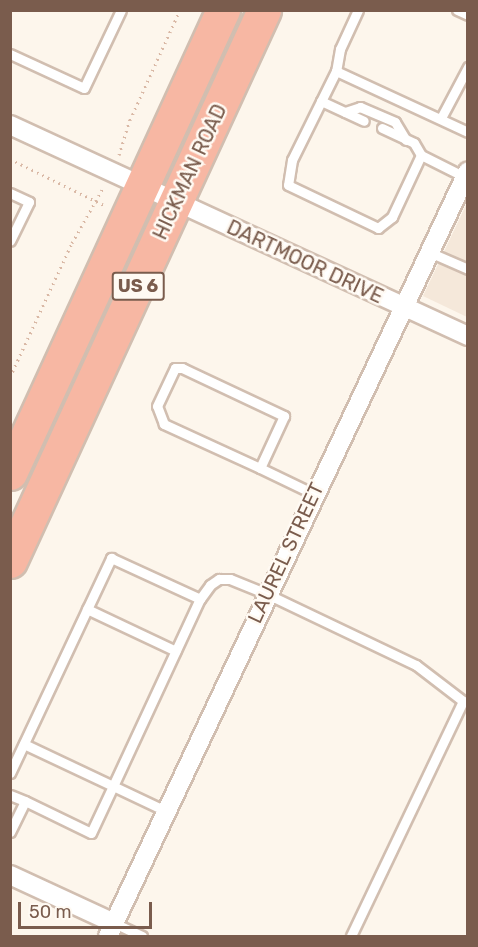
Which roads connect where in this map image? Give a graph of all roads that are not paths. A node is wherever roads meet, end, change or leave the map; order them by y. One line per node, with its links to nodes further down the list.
1 (121, 10): 7 (lane)
2 (223, 10): 20 (highway, HICKMAN ROAD / US 6)
3 (264, 10): 22 (highway, HICKMAN ROAD / US 6)
4 (358, 10): 9 (lane)
5 (457, 10): 6 (lane)
6 (468, 15)
7 (10, 54)
8 (468, 67): 12 (lane)
9 (336, 71): 10 (lane); 12 (lane)
10 (321, 101): 11 (lane); 18 (lane)
11 (345, 112): 13 (lane); 17 (lane)
12 (441, 118): 16 (lane)
13 (364, 121)
14 (10, 125): 20 (street, DARTMOOR DRIVE)
15 (381, 128): 17 (lane)
16 (468, 132)
17 (406, 140): 18 (lane)
18 (421, 155): 19 (lane)
19 (466, 174): 24 (street, LAUREL STREET)
20 (143, 187): 22 (street, DARTMOOR DRIVE); 29 (highway, HICKMAN ROAD / US 6)
21 (10, 194): 23 (lane)
22 (176, 202): 26 (street, DARTMOOR DRIVE); 31 (highway, HICKMAN ROAD / US 6)
23 (10, 241)
24 (429, 252): 25 (lane); 26 (street, LAUREL STREET)
25 (468, 269)
26 (402, 307): 27 (street, DARTMOOR DRIVE); 30 (street, LAUREL STREET)
27 (468, 336)
28 (261, 468): 28 (lane); 30 (lane)
29 (10, 473)
30 (314, 494): 32 (street, LAUREL STREET)
31 (10, 561)
32 (267, 594): 33 (lane); 41 (street, LAUREL STREET); 46 (lane)
33 (201, 599): 34 (lane); 35 (lane)
34 (87, 609): 35 (lane); 36 (lane)
35 (176, 651): 38 (lane)
36 (24, 744): 37 (lane); 38 (lane)
37 (10, 773)
38 (113, 786): 40 (lane); 41 (lane)
39 (10, 795): 40 (lane)
40 (25, 801): 42 (lane)
41 (166, 811): 44 (street, LAUREL STREET)
42 (10, 832)
43 (10, 875): 44 (street)
44 (111, 930): 45 (lane)
45 (142, 936)
46 (351, 936)

